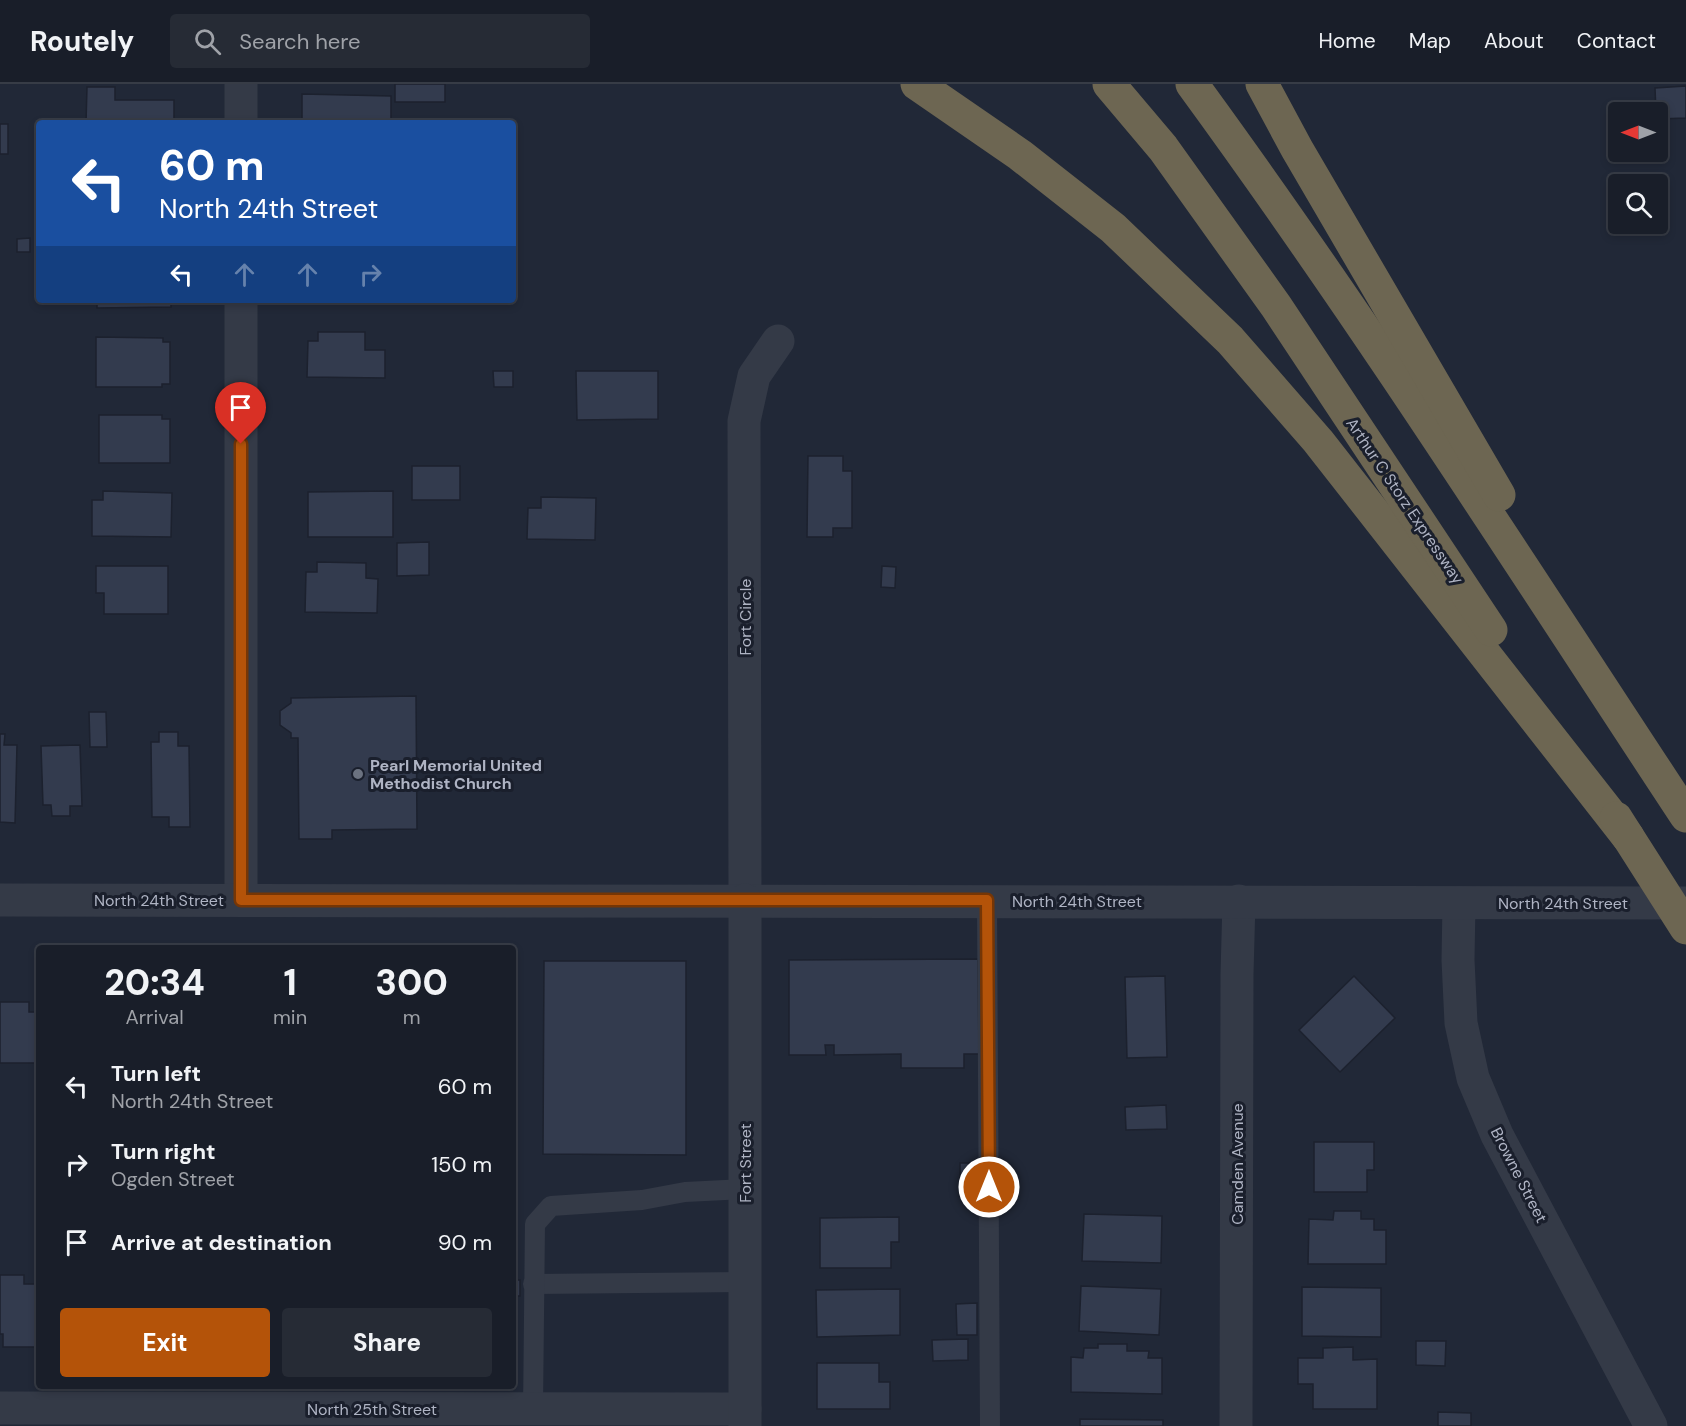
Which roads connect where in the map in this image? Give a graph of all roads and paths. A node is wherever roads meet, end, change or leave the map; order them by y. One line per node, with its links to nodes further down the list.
1 (241, 84): 6 (street)
2 (917, 84): 10 (highway)
3 (1109, 84): 10 (highway, Arthur C Storz Expressway)
4 (1192, 84): 9 (highway)
5 (1262, 84): 9 (highway)
6 (241, 120)
7 (241, 303): 12 (street)
8 (777, 341): 13 (street, Fort Circle)
9 (1686, 816)
10 (1628, 837): 18 (highway, Arthur C Storz Expressway)
11 (0, 900): 12 (street, North 24th Street)
12 (241, 900): 13 (street, North 24th Street)
13 (746, 900): 14 (street, North 24th Street); 19 (street, Fort Street)
14 (987, 900): 15 (street, North 24th Street); 25 (lane)
15 (1239, 901): 16 (street, North 24th Street); 26 (street, Camden Avenue)
16 (1459, 903): 17 (street, North 24th Street); 27 (street, Browne Street)
17 (1686, 903)
18 (1686, 928)
19 (745, 1189): 20 (street, Fort Street); 21 (lane)
20 (745, 1282): 21 (lane); 24 (street, Fort Street)
21 (533, 1284): 23 (lane)
22 (0, 1408): 23 (street, North 25th Street)
23 (533, 1409): 24 (street, North 25th Street)
24 (745, 1417)
25 (990, 1426)
26 (1236, 1426)
27 (1651, 1426)

